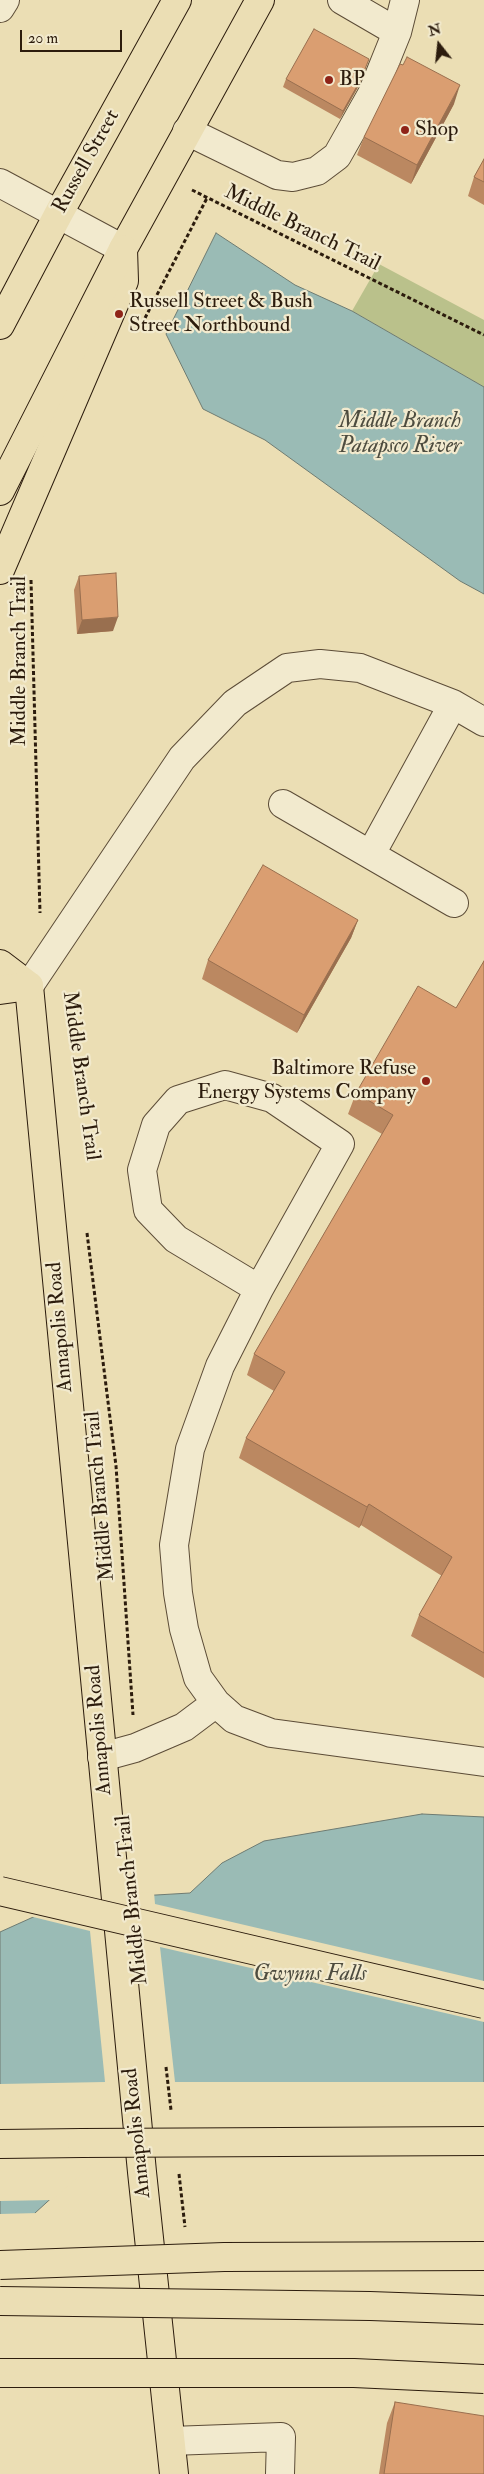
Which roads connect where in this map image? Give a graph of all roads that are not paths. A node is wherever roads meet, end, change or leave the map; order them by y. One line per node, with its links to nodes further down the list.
1 (5, 0): 6 (street)
2 (177, 0): 10 (main road, Russell Street)
3 (260, 0): 8 (main road)
4 (342, 0): 7 (street)
5 (405, 0): 7 (street)
6 (0, 8)
7 (397, 32): 8 (street)
8 (187, 131): 11 (main road)
9 (0, 182): 10 (street)
10 (59, 213): 11 (street); 12 (main road, Russell Street)
11 (123, 249): 13 (main road); 14 (main road)
12 (1, 320)
13 (0, 490)
14 (0, 570)
15 (453, 704): 16 (street); 18 (street); 21 (street)
16 (484, 722)
17 (283, 804): 18 (street)
18 (371, 854): 19 (street)
19 (454, 903)
20 (0, 964): 21 (main road)
21 (29, 986): 22 (main road); 25 (main road, Annapolis Road)
22 (0, 990)
23 (259, 1289): 23 (street); 24 (street)
24 (216, 1704): 25 (street); 26 (street)
25 (102, 1757): 37 (main road, Annapolis Road, bridge)
26 (484, 1762)
27 (0, 1891): 28 (main road, bridge)
28 (484, 2004)
29 (484, 2141): 30 (main road, bridge)
30 (0, 2144)
31 (484, 2256): 32 (main road, bridge)
32 (0, 2265)
33 (0, 2301): 34 (main road, bridge)
34 (484, 2310)
35 (0, 2373): 36 (main road, bridge)
36 (484, 2379)
37 (171, 2441): 38 (main road, Annapolis Road); 39 (street)
38 (174, 2474)
39 (280, 2474)

